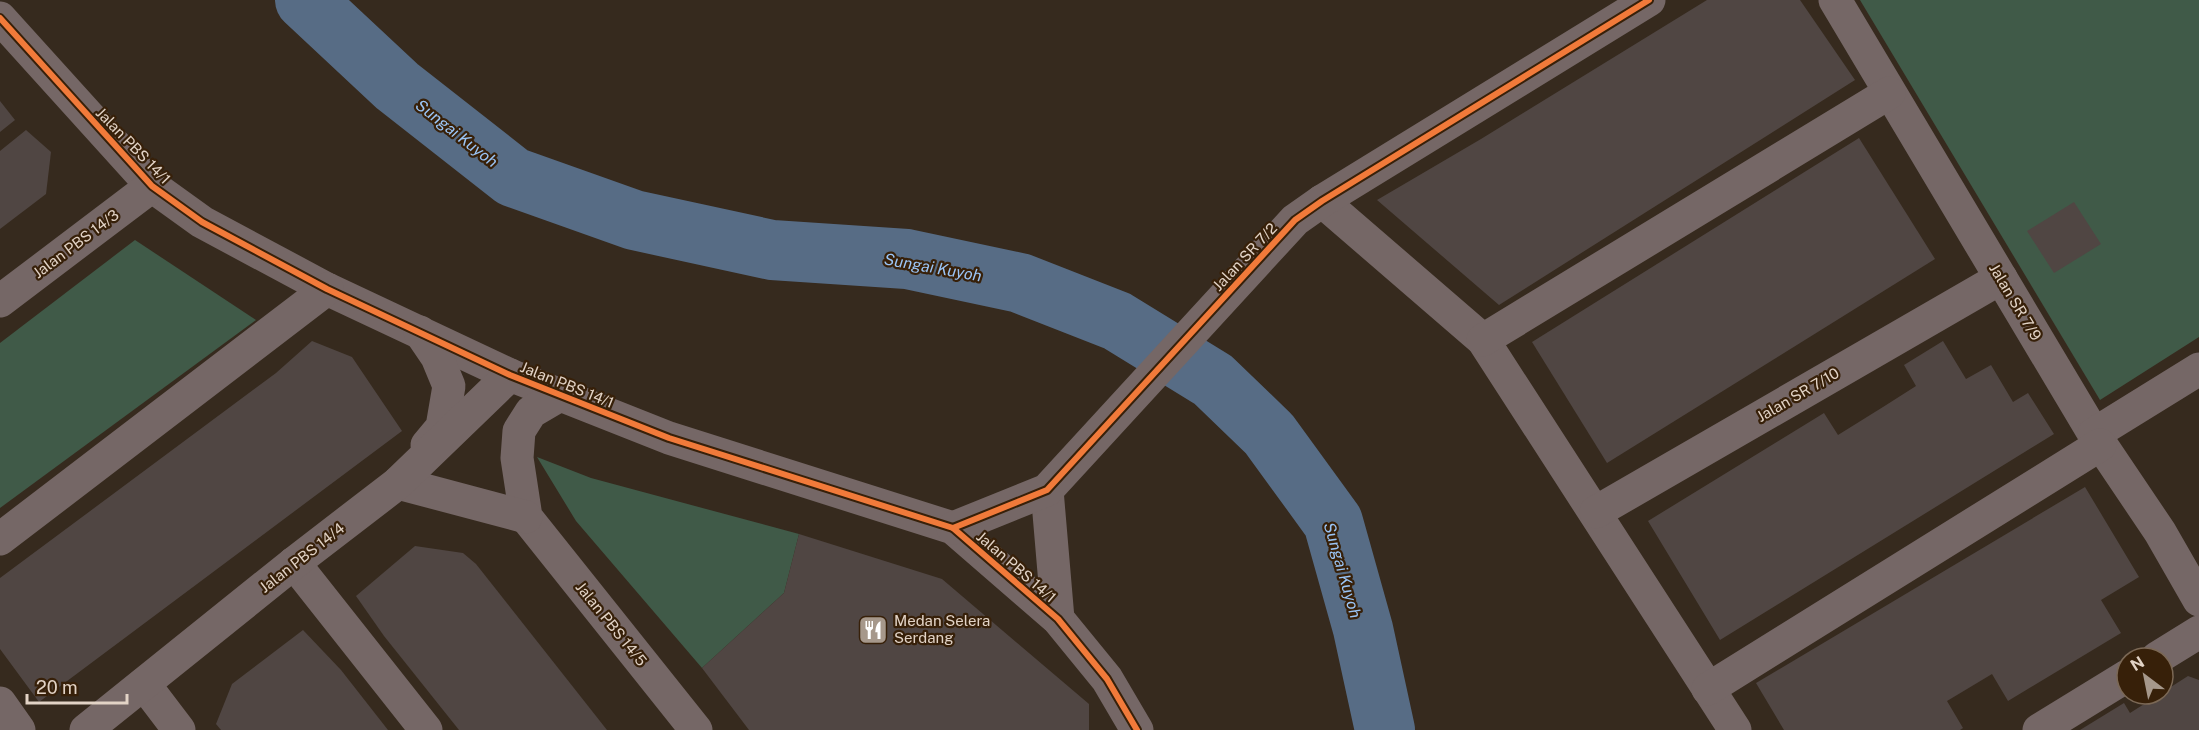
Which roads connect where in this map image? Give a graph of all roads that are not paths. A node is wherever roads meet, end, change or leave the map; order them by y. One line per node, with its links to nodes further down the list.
1 (1649, 0): 6 (street, Jalan SR 7/2)
2 (1835, 0): 4 (street, Jalan SR 7/9)
3 (0, 18): 5 (street, Jalan PBS 14/1)
4 (1889, 93): 7 (street, Jalan SR 7/9); 11 (street)
5 (152, 186): 8 (street, Jalan PBS 14/1); 9 (street, Jalan PBS 14/3)
6 (1322, 201): 11 (street); 17 (street, Jalan SR 7/2)
7 (2001, 278): 15 (street, Jalan SR 7/9); 18 (street, Jalan SR 7/10)
8 (327, 289): 10 (street, Jalan PBS 14/1); 21 (street)
9 (0, 301)
10 (420, 332): 13 (street, Jalan PBS 14/1); 16 (street)
11 (1484, 340): 18 (street)
12 (2199, 369): 15 (street)
13 (510, 375): 14 (street, Jalan PBS 14/1); 16 (street, Jalan PBS 14/4)
14 (560, 395): 19 (street, Jalan PBS 14/5); 20 (street, Jalan PBS 14/1)
15 (2097, 439): 23 (street, Jalan SR 7/9); 30 (street)
16 (398, 483): 19 (street); 22 (street, Jalan PBS 14/4)
17 (1047, 490): 20 (street, Jalan SR 7/2); 24 (street)
18 (1596, 512): 30 (street)
19 (526, 517): 36 (street, Jalan PBS 14/5)
20 (953, 528): 24 (street, Jalan PBS 14/1)
21 (0, 539)
22 (294, 563): 29 (street, Jalan PBS 14/4); 35 (street)
23 (2199, 600)
24 (1058, 619): 27 (street, Jalan PBS 14/1)
25 (2199, 632): 26 (street)
26 (2175, 647)
27 (1107, 679): 37 (street); 38 (street, Jalan PBS 14/1)
28 (2115, 683): 40 (street)
29 (144, 684): 33 (street, Jalan PBS 14/4); 34 (street)
30 (1708, 689): 39 (street)
31 (0, 703): 32 (street)
32 (20, 730)
33 (86, 730)
34 (179, 730)
35 (426, 730)
36 (696, 730)
37 (1111, 730)
38 (1137, 730)
39 (1735, 730)
40 (2039, 730)

